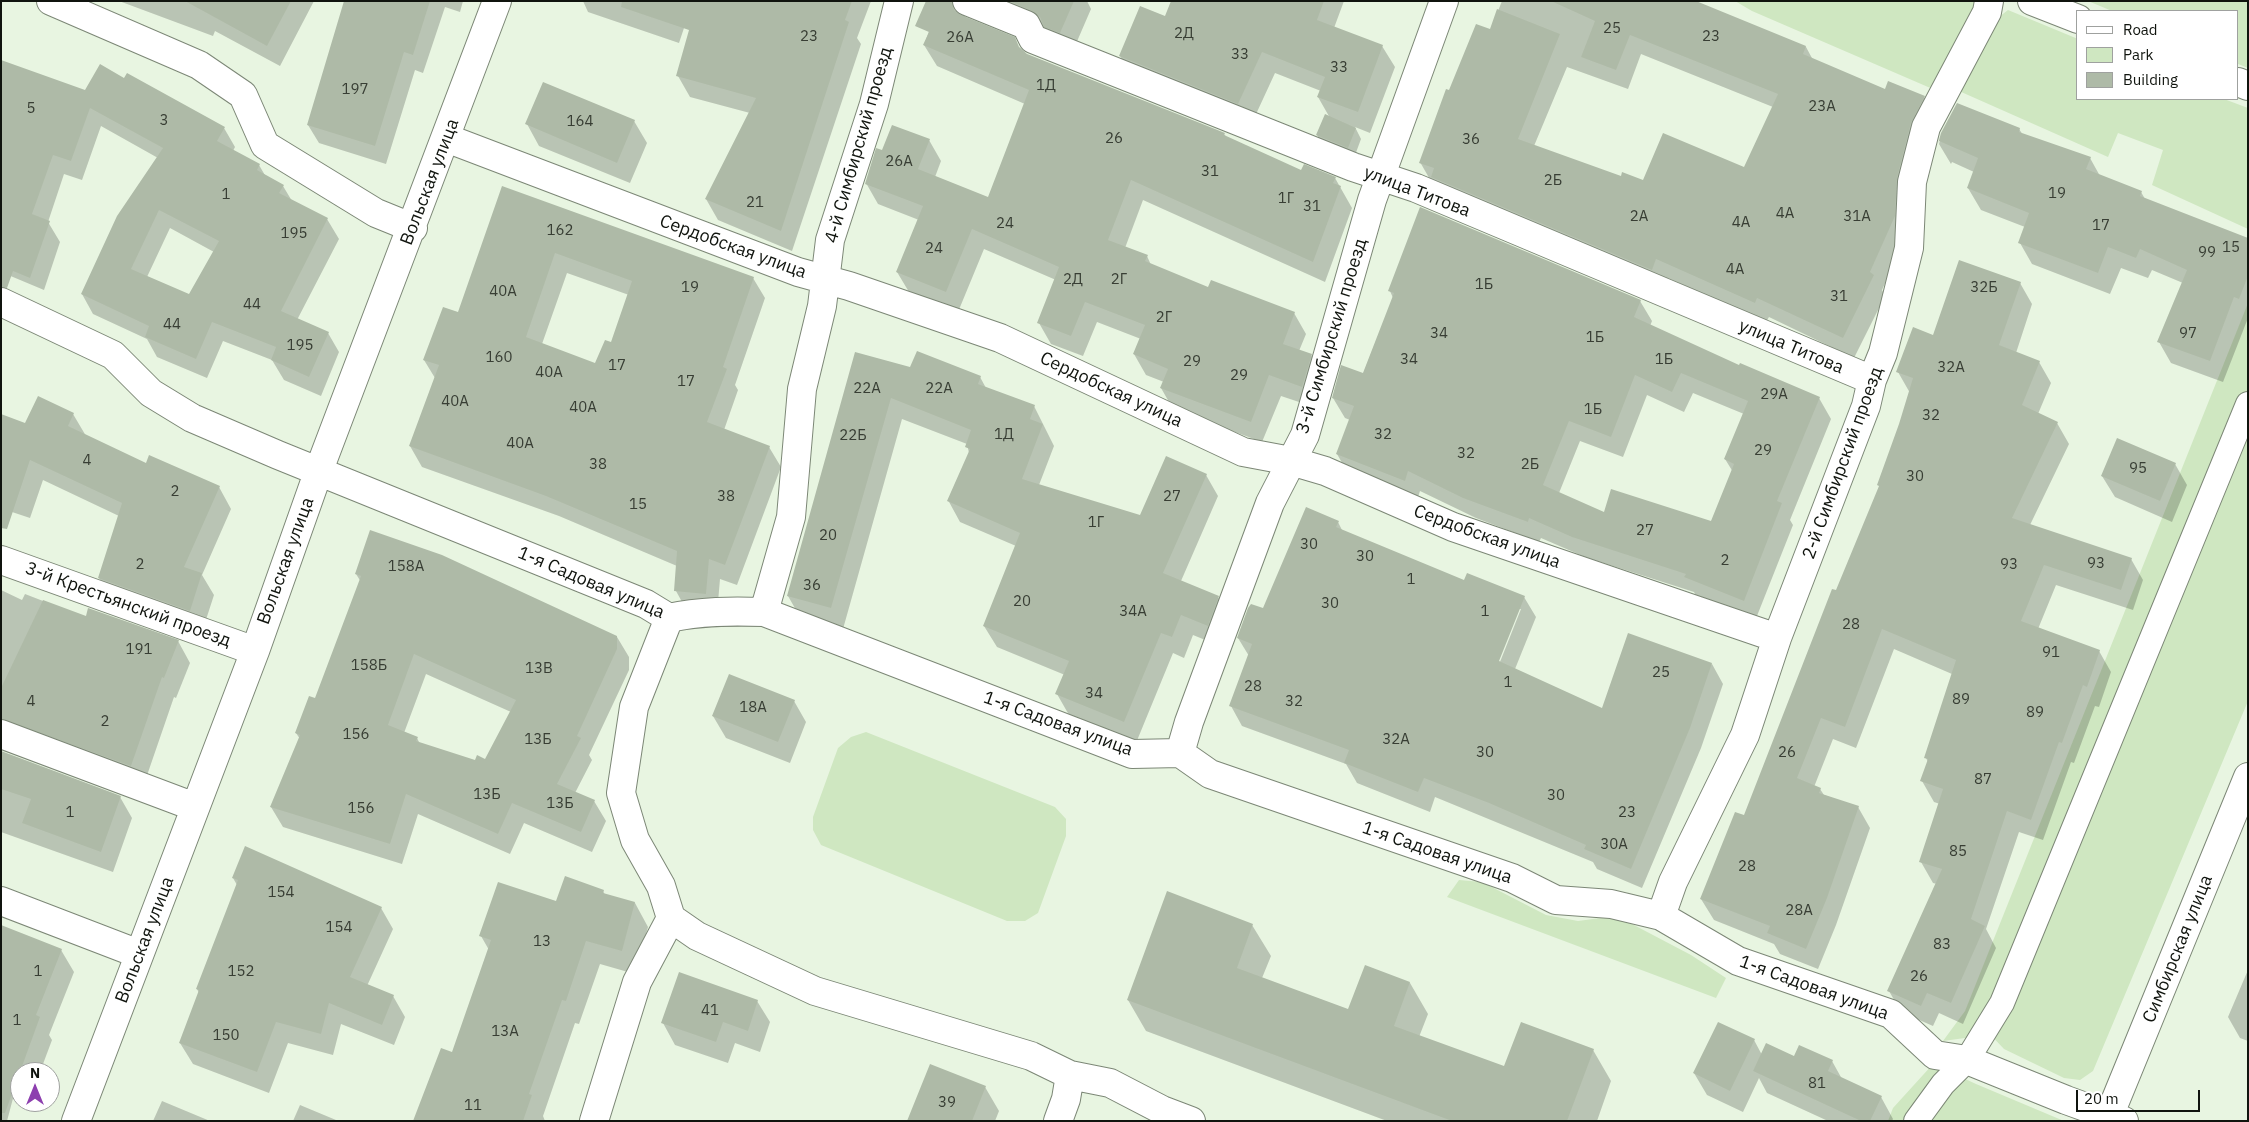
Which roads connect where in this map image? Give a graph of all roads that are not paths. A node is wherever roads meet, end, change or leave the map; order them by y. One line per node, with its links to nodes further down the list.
1 (51, 1): 11 (street)
2 (497, 1): 9 (street, Вольская улица)
3 (899, 1): 12 (street, 4-й Симбирский проезд)
4 (967, 1): 10 (street, улица Титова)
5 (1444, 1): 10 (street, 3-й Симбирский проезд)
6 (1989, 1): 14 (street, 2-й Симбирский проезд)
7 (2032, 1): 8 (street)
8 (2076, 18)
9 (446, 138): 11 (street, Вольская улица); 12 (street, Сердобская улица)
10 (1381, 178): 14 (street, улица Титова); 16 (street, 3-й Симбирский проезд)
11 (413, 228): 17 (street, Вольская улица)
12 (826, 281): 16 (street, Сердобская улица); 19 (street, 4-й Симбирский проезд)
13 (1, 302): 17 (street, 1-я Садовая улица)
14 (1872, 380): 21 (street, 2-й Симбирский проезд)
15 (2248, 404): 31 (lane)
16 (1291, 461): 21 (street, Сердобская улица); 24 (street, 3-й Симбирский проезд)
17 (319, 470): 20 (street, 1-я Садовая улица); 22 (street, Вольская улица)
18 (1, 560): 22 (street, 3-й Крестьянский проезд)
19 (764, 612): 20 (street, 1-я Садовая улица); 24 (street, 1-я Садовая улица)
20 (669, 618): 29 (street)
21 (1777, 638): 28 (street, 2-й Симбирский проезд)
22 (255, 651): 26 (street, Вольская улица)
23 (1, 734): 26 (street)
24 (1180, 753): 28 (street, 1-я Садовая улица)
25 (2248, 777): 33 (street, Симбирская улица)
26 (195, 807): 30 (street, Вольская улица)
27 (1, 901): 30 (street)
28 (1661, 916): 31 (street, 1-я Садовая улица)
29 (671, 918): 32 (street); 35 (street)
30 (139, 954): 34 (street, Вольская улица)
31 (1967, 1060): 33 (street, 1-я Садовая улица); 38 (lane)
32 (1070, 1075): 36 (street); 37 (street)
33 (2114, 1119)
34 (76, 1121)
35 (594, 1121)
36 (1058, 1121)
37 (1191, 1121)
38 (1916, 1121)

